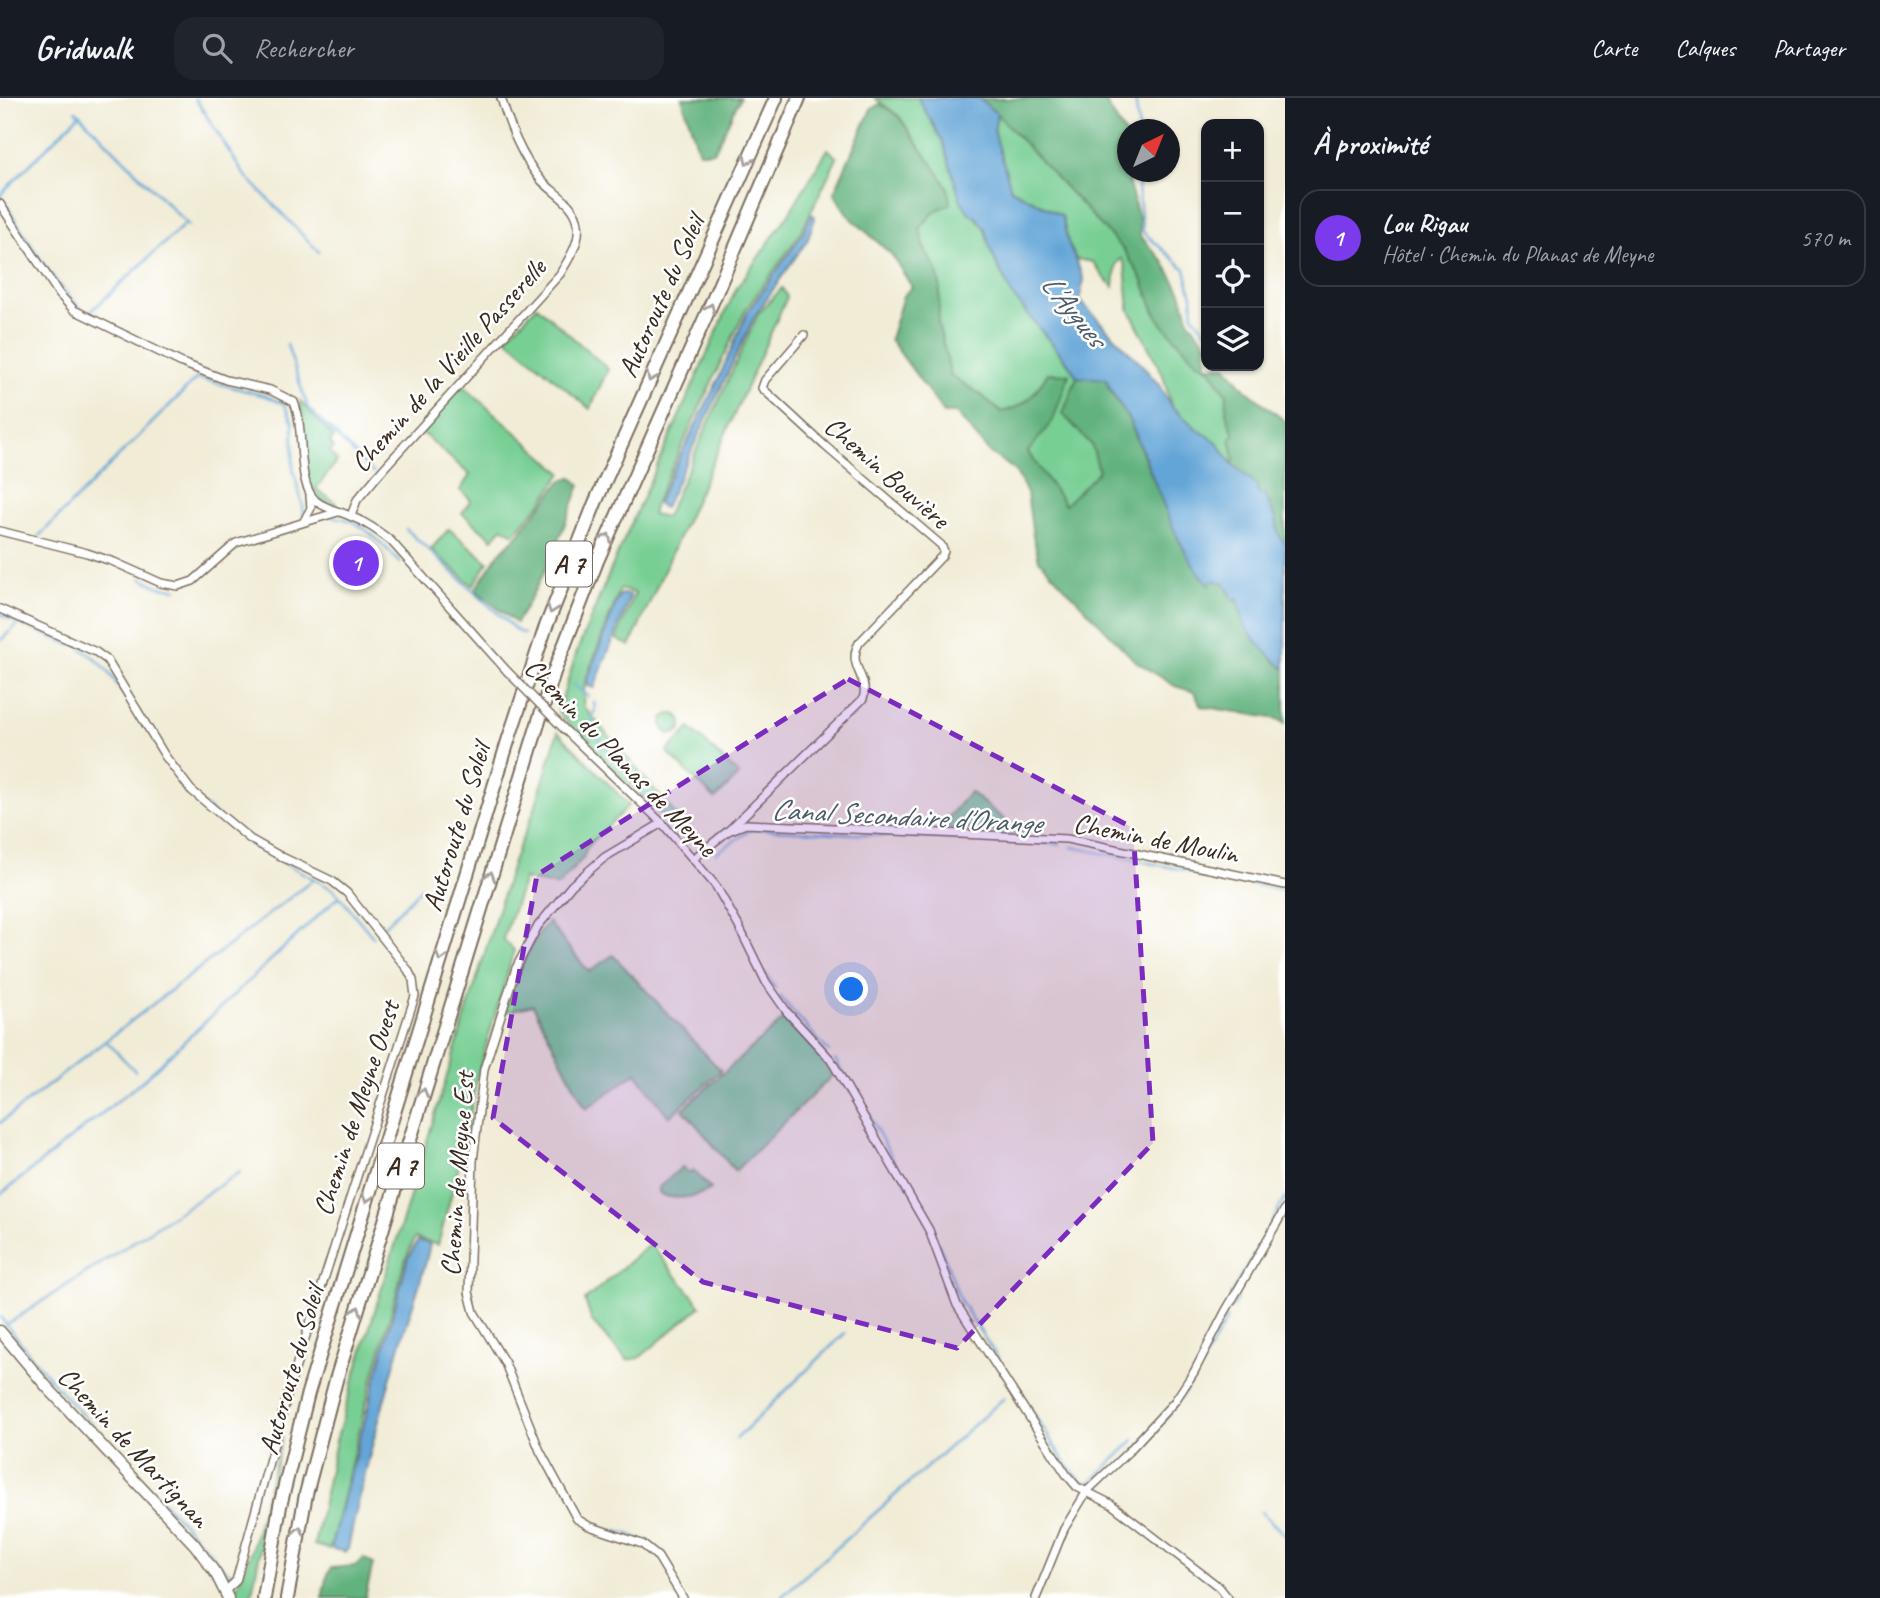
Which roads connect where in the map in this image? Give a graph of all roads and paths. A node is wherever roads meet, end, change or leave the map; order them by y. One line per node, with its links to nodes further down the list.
1 (501, 98): 10 (street, Chemin de la Vieille Passerelle)
2 (776, 98): 21 (highway, Autoroute du Soleil / A 7, one-way to 21)
3 (799, 98): 22 (highway, Autoroute du Soleil / A 7, one-way to 3)
4 (0, 204): 6 (street)
5 (804, 335): 14 (street, Chemin Bouvière)
6 (308, 489): 7 (street, Chemin du Planas de Meyne); 9 (street)
7 (322, 505): 8 (street, Chemin du Planas de Meyne); 9 (street)
8 (338, 512): 9 (street); 10 (street, Chemin du Planas de Meyne)
9 (313, 514): 11 (street)
10 (351, 516): 13 (street, Chemin du Planas de Meyne, bridge)
11 (0, 531)
12 (0, 609): 20 (street, Chemin de Meyne Ouest)
13 (662, 823): 15 (street, Chemin du Planas de Meyne); 23 (street, Chemin de Meyne Est)
14 (728, 831): 15 (street, Chemin de Moulin); 16 (street, Chemin de Moulin)
15 (693, 859): 19 (street, Chemin du Planas de Meyne)
16 (1285, 885)
17 (1285, 1209): 19 (street)
18 (0, 1331): 20 (main road, Chemin de Martignan)
19 (1087, 1491): 24 (street); 25 (street, Chemin du Planas de Meyne)
20 (226, 1594)
21 (264, 1598)
22 (287, 1598)
23 (683, 1598)
24 (1036, 1598)
25 (1228, 1598)

